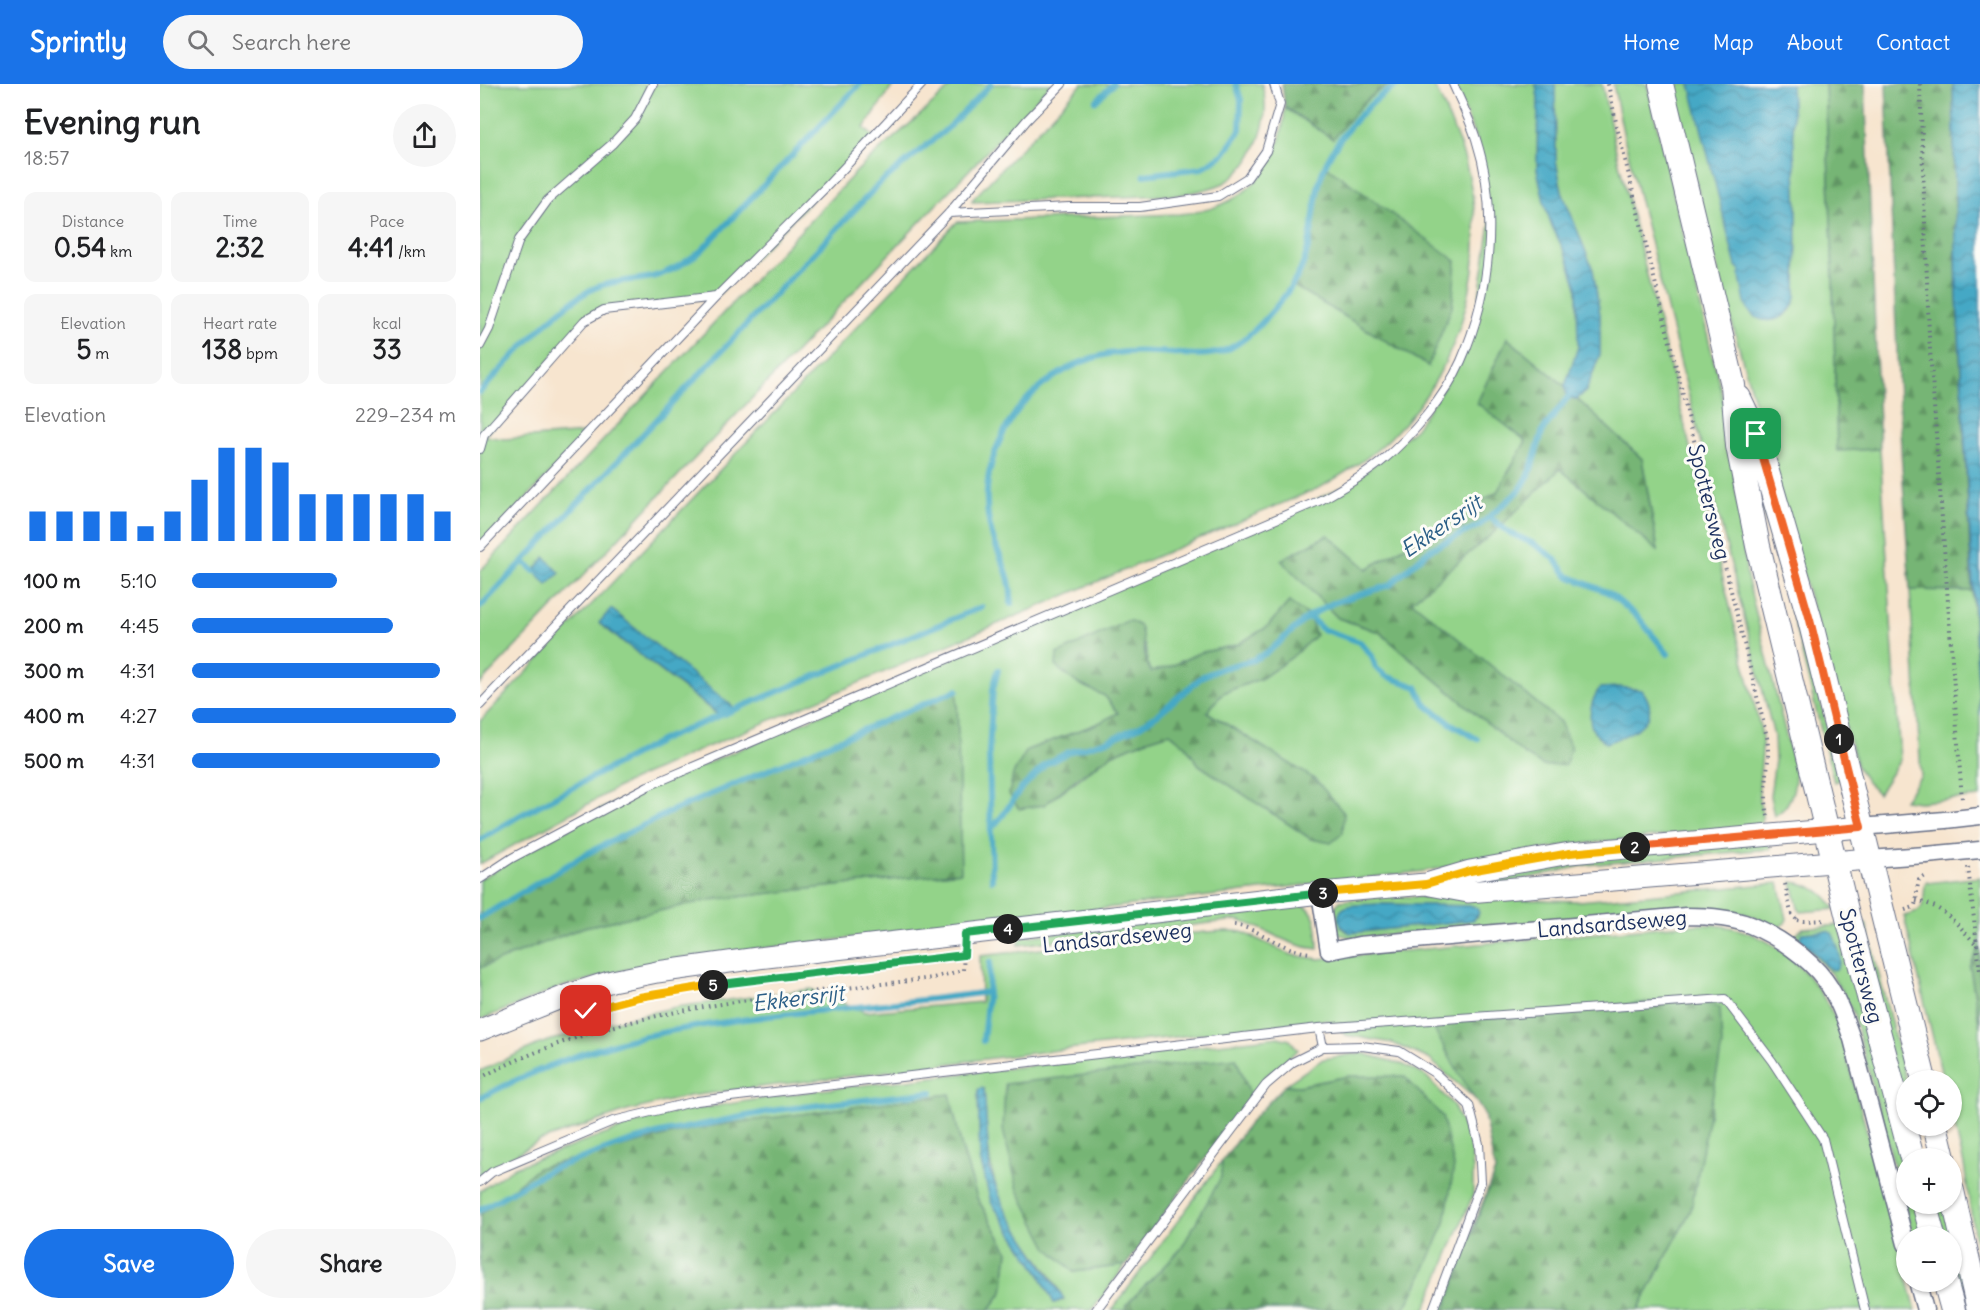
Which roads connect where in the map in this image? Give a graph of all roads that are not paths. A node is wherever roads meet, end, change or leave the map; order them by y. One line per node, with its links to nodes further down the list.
1 (653, 84): 9 (lane)
2 (922, 84): 8 (lane)
3 (1062, 84): 7 (lane)
4 (1274, 84): 7 (lane)
5 (1453, 84): 20 (lane)
6 (1661, 84): 10 (main road, Spottersweg)
7 (949, 213): 13 (lane)
8 (716, 297): 11 (lane); 12 (lane)
9 (480, 346)
10 (1733, 385): 15 (main road, Spottersweg); 16 (main road, Spottersweg)
11 (480, 449)
12 (480, 547)
13 (480, 705)
14 (1980, 816): 15 (street, bridge)
15 (1861, 827): 16 (street, Landsardseweg); 18 (main road, Spottersweg)
16 (1828, 829): 19 (main road, Spottersweg); 21 (street, Landsardseweg)
17 (1974, 855): 18 (street, bridge)
18 (1869, 859): 19 (street, Landsardseweg); 27 (main road, Spottersweg)
19 (1835, 862): 21 (street, Landsardseweg); 28 (main road, Spottersweg)
20 (480, 879)
21 (1426, 884): 22 (street, Landsardseweg)
22 (1320, 893): 23 (street, Landsardseweg); 25 (street, Landsardseweg)
23 (1782, 943): 31 (street, Spottersweg)
24 (1319, 1028): 26 (lane); 29 (lane); 36 (lane)
25 (480, 1030)
26 (1323, 1047): 34 (lane); 35 (lane)
27 (1922, 1070)
28 (1909, 1148)
29 (480, 1182)
30 (1957, 1214): 39 (main road)
31 (1901, 1226)
32 (1920, 1292): 37 (street)
33 (1948, 1292): 38 (main road)
34 (1096, 1310)
35 (1433, 1310)
36 (1865, 1310)
37 (1925, 1310)
38 (1953, 1310)
39 (1979, 1310)

